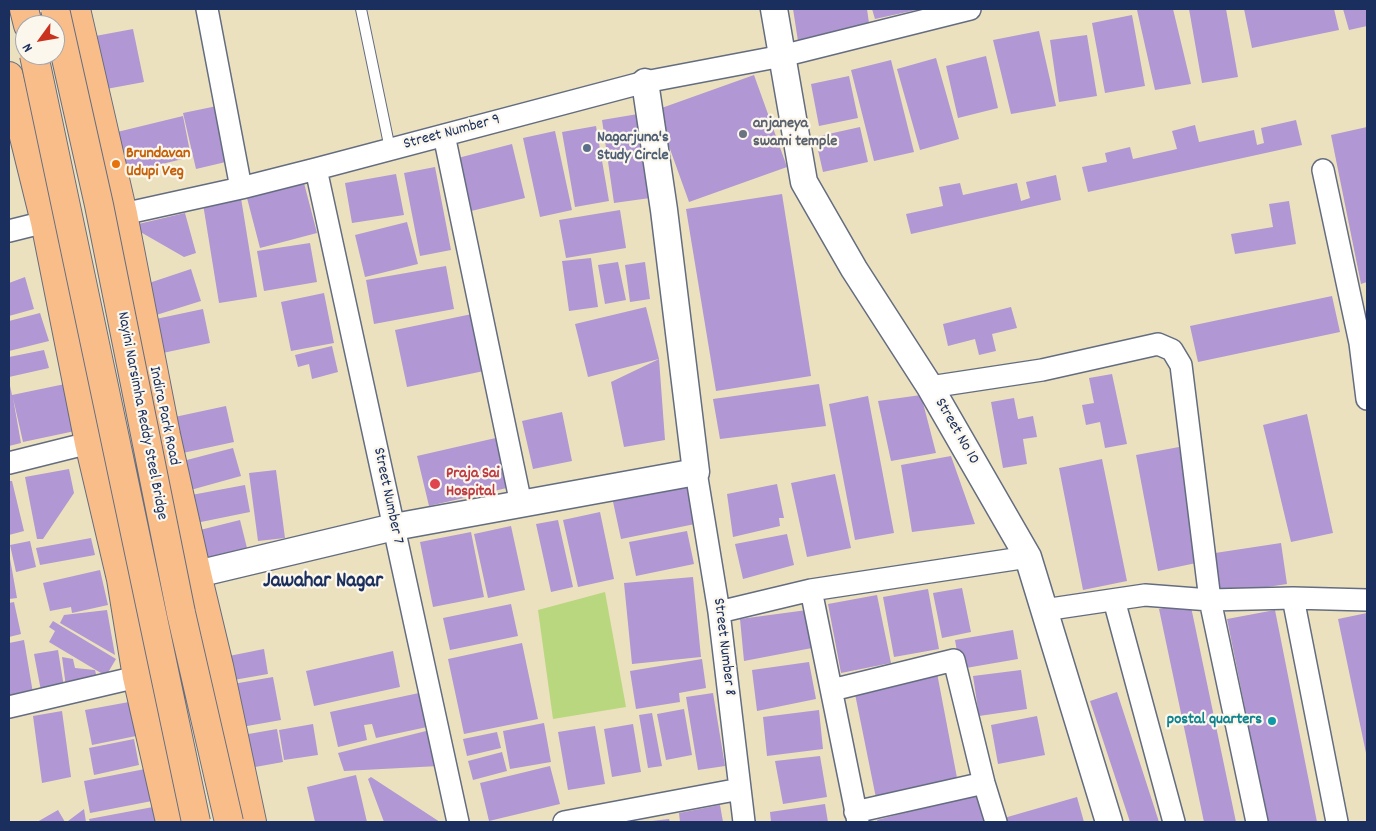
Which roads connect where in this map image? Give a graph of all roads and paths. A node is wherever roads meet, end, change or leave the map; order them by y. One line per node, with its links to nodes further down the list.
1 (56, 9): 45 (main road, Nayini Narsimha Reddy Steel Bridge, bridge)
2 (76, 9): 7 (main road, Indira Park Road)
3 (207, 9): 16 (street)
4 (361, 9): 13 (lane)
5 (774, 9): 8 (street, Street No 10)
6 (969, 9): 8 (street, Street Number 9)
7 (85, 52): 10 (main road); 17 (main road, Indira Park Road)
8 (782, 56): 11 (street, Street Number 9); 21 (street, Street No 10)
9 (36, 65): 44 (main road, Nayini Narsimha Reddy Steel Bridge, bridge)
10 (9, 75): 18 (main road)
11 (645, 82): 12 (street, Street Number 9); 25 (street)
12 (444, 135): 13 (street, Street Number 9); 26 (street)
13 (390, 149): 14 (street, Street Number 9)
14 (316, 169): 16 (street, Street Number 9); 27 (street, Street Number 7)
15 (1322, 170): 20 (street)
16 (241, 188): 17 (street, Street Number 9)
17 (123, 214): 29 (main road, Indira Park Road)
18 (44, 222): 19 (street); 23 (main road)
19 (9, 231)
20 (1364, 342): 22 (street)
21 (930, 387): 28 (street, Street No 10); 33 (street)
22 (1367, 399)
23 (89, 443): 24 (street); 37 (main road)
24 (9, 463)
25 (696, 472): 26 (street); 36 (street, Street Number 8)
26 (521, 504): 27 (street)
27 (394, 527): 29 (street); 47 (street, Street Number 7)
28 (1028, 557): 30 (street); 35 (street, Street No 10)
29 (197, 574): 46 (main road, Indira Park Road)
30 (811, 590): 36 (street); 38 (street)
31 (1293, 598): 33 (street); 34 (street); 54 (street)
32 (1114, 600): 33 (street); 35 (street); 52 (street)
33 (1210, 600): 53 (street)
34 (1367, 600)
35 (1044, 610): 51 (street, Street No 10)
36 (719, 612): 41 (street, Street Number 8)
37 (137, 677): 39 (street); 43 (main road)
38 (832, 690): 40 (street); 42 (street)
39 (9, 707)
40 (984, 783): 42 (street); 50 (street)
41 (740, 789): 48 (street); 49 (street, Street Number 8)
42 (856, 817)
43 (170, 822)
44 (196, 822)
45 (229, 822)
46 (252, 822)
47 (458, 822)
48 (564, 822)
49 (744, 822)
50 (996, 822)
51 (1109, 822)
52 (1174, 822)
53 (1257, 822)
54 (1337, 822)

